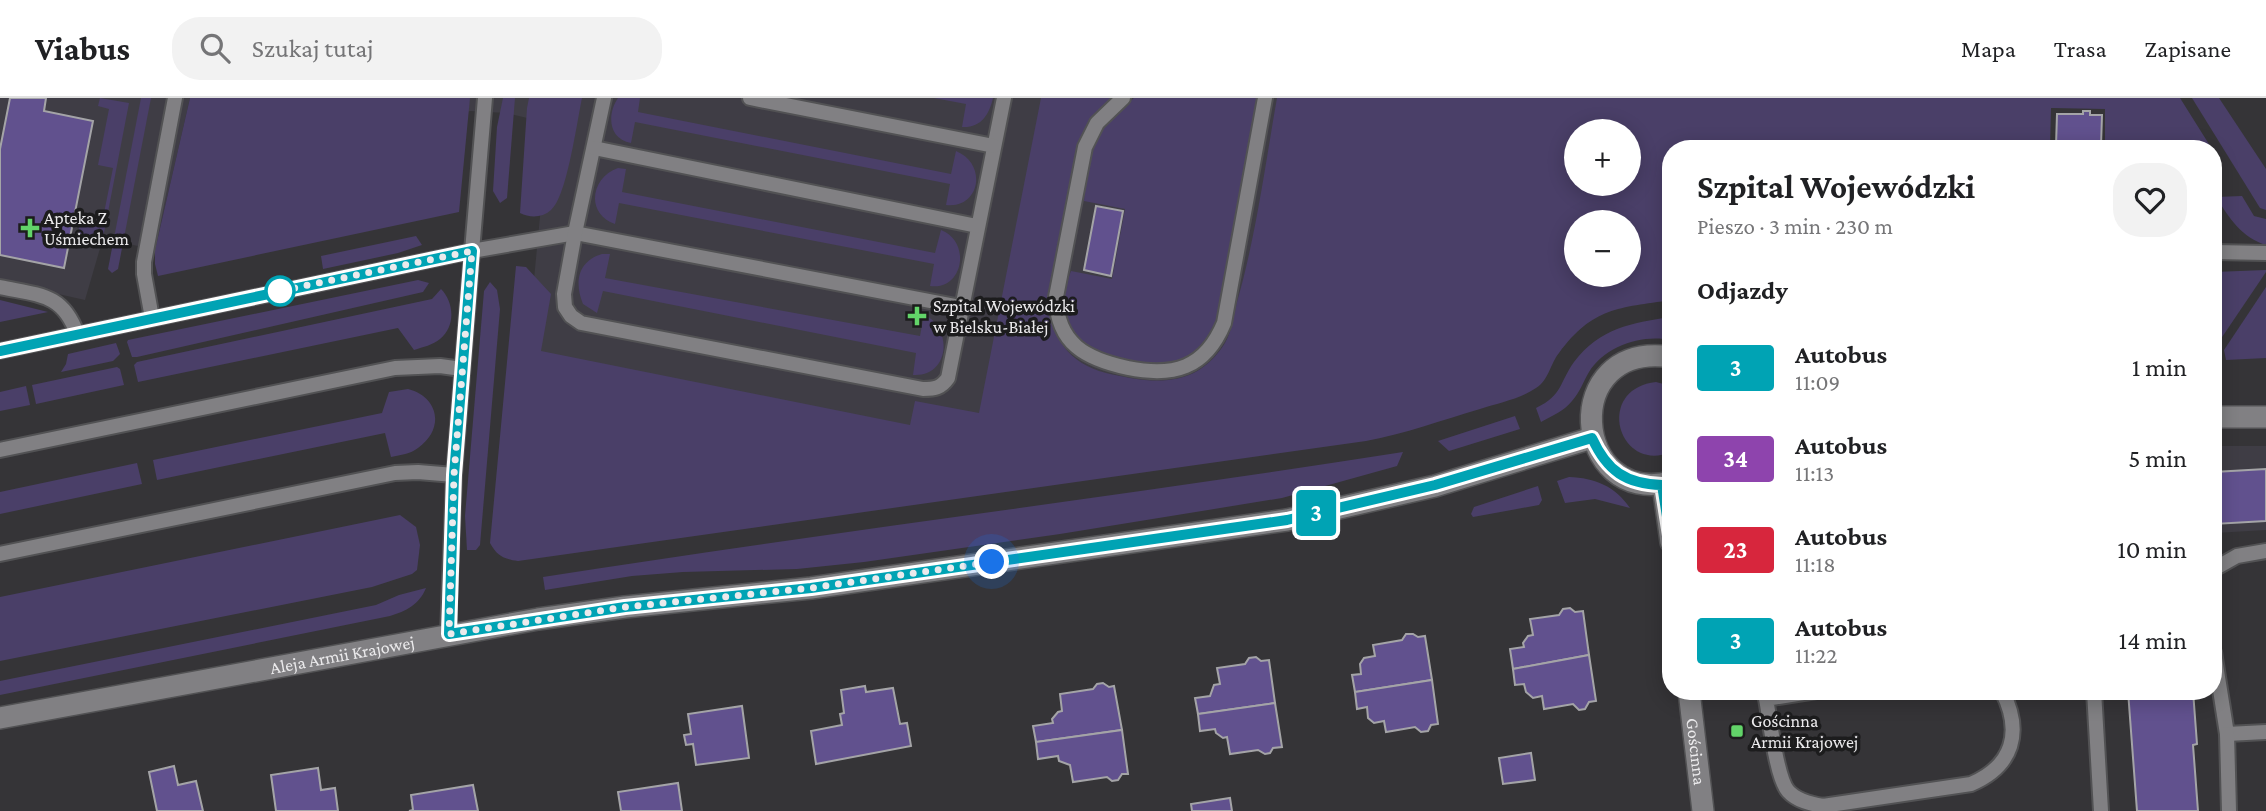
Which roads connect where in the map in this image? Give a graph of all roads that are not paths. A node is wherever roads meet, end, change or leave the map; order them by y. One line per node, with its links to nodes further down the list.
1 (175, 98): 17 (lane)
2 (485, 98): 12 (lane)
3 (604, 98): 9 (lane)
4 (750, 98): 8 (lane)
5 (1004, 98): 8 (lane)
6 (1123, 98): 7 (lane)
7 (1265, 98)
8 (994, 146): 10 (lane)
9 (594, 148): 10 (lane); 11 (lane)
10 (977, 226): 16 (lane)
11 (575, 233): 12 (lane); 16 (lane); 16 (lane)
12 (472, 251): 17 (lane); 21 (lane)
13 (2222, 252): 14 (lane)
14 (2266, 253)
15 (0, 288): 18 (lane)
16 (961, 307)
17 (152, 318): 18 (lane)
18 (77, 334): 19 (lane)
19 (0, 351)
20 (1662, 355): 24 (street)
21 (462, 369): 25 (lane); 26 (lane)
22 (2222, 417): 23 (street)
23 (2266, 417)
24 (1592, 438): 27 (street); 31 (street, Aleja Armii Krajowej)
25 (0, 450)
26 (454, 475): 29 (lane); 31 (lane)
27 (1662, 484)
28 (2266, 551): 30 (lane)
29 (0, 554)
30 (2222, 564)
31 (449, 634): 37 (street, Aleja Armii Krajowej)
32 (1690, 700): 40 (street, Gościnna)
33 (1766, 700): 34 (lane)
34 (2007, 700)
35 (2095, 700): 41 (lane)
36 (2222, 700): 39 (lane)
37 (0, 718)
38 (2266, 732): 39 (lane)
39 (2227, 734): 42 (lane)
40 (1703, 811)
41 (2101, 811)
42 (2229, 811)

